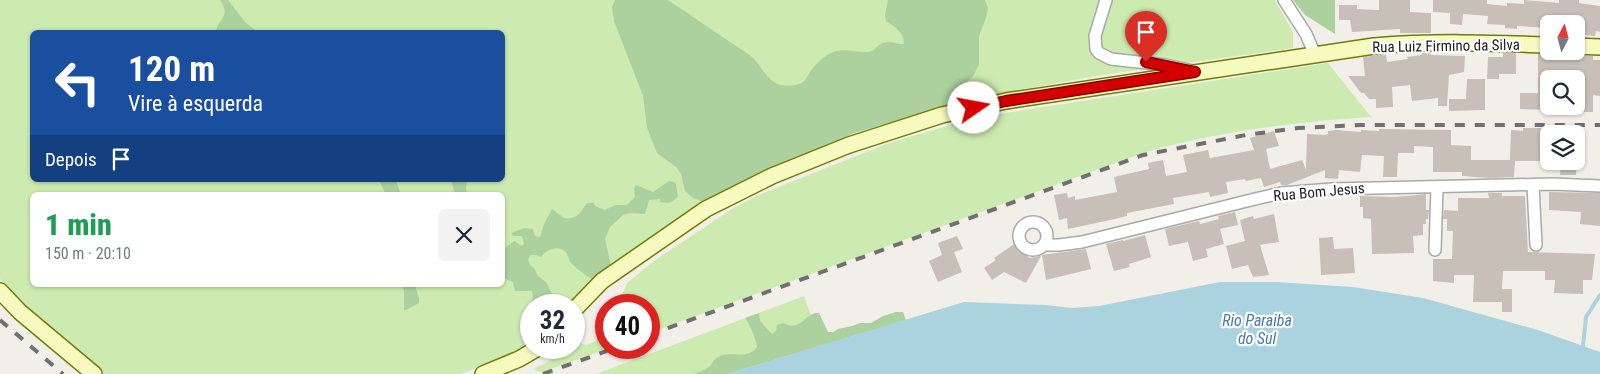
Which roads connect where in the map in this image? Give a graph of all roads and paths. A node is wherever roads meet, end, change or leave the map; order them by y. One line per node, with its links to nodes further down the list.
1 (1106, 0): 7 (street)
2 (1284, 0): 6 (street)
3 (1540, 45): 6 (street, Rua Luiz Firmino da Silva)
4 (1585, 46): 5 (street)
5 (1600, 47)
6 (1315, 55): 7 (street, Rua Luiz Firmino da Silva)
7 (1195, 72): 15 (street, Rua Luiz Firmino da Silva)
8 (1533, 185): 9 (street, Rua Bom Jesus); 10 (street, Rua Bom Jesus); 12 (street)
9 (1600, 186)
10 (1437, 188): 11 (street, Rua Bom Jesus); 13 (street)
11 (1044, 245)
12 (1536, 245)
13 (1435, 250)
14 (0, 291): 17 (street)
15 (585, 299)
16 (520, 358): 18 (street)
17 (94, 374)
18 (483, 374)

